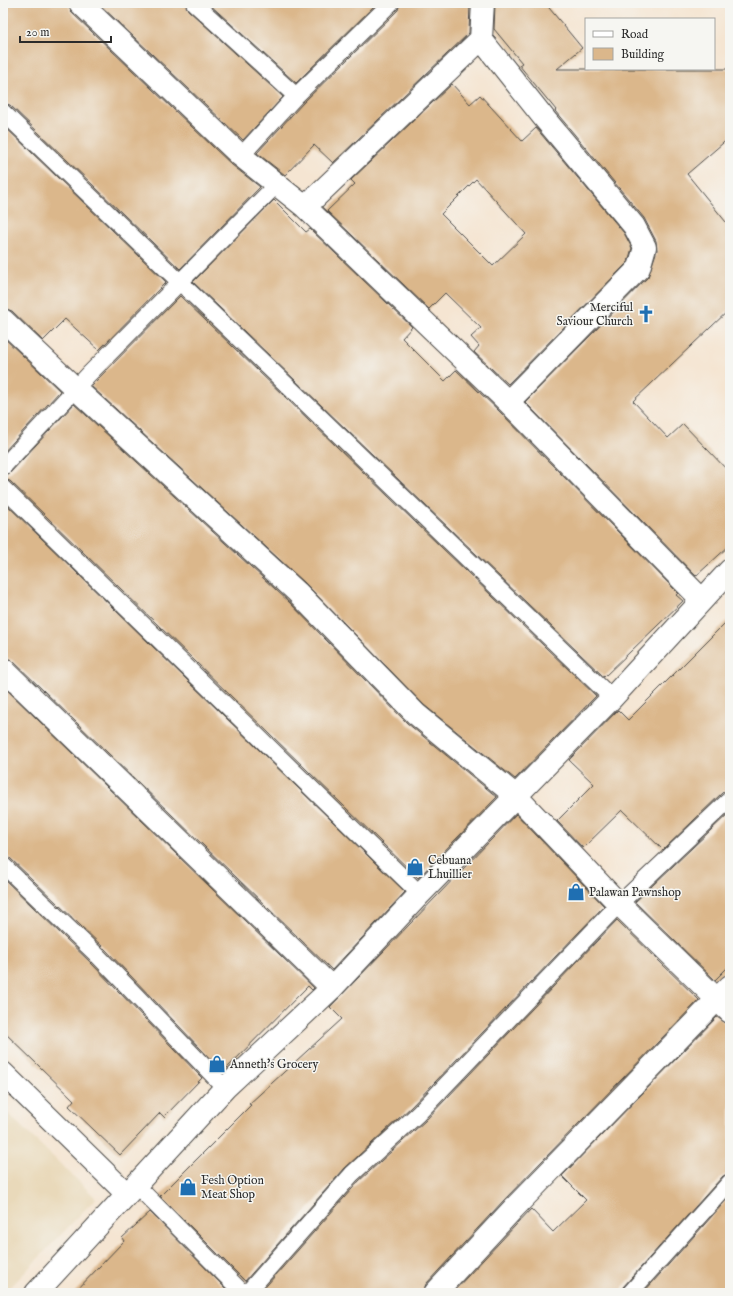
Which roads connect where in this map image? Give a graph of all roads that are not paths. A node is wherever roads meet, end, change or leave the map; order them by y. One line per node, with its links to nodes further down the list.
1 (80, 3): 8 (street)
2 (194, 3): 6 (lane)
3 (391, 3): 6 (lane)
4 (483, 3): 5 (street)
5 (481, 39): 10 (street); 14 (street)
6 (296, 96): 8 (lane)
7 (3, 112): 11 (lane)
8 (241, 156): 9 (street)
9 (276, 185): 10 (street); 11 (lane)
10 (305, 208): 14 (street)
11 (182, 283): 13 (lane); 20 (lane)
12 (3, 320): 13 (street)
13 (76, 390): 15 (lane); 21 (street)
14 (508, 402): 18 (street)
15 (3, 467)
16 (3, 488): 24 (lane)
17 (730, 570): 18 (street)
18 (702, 600): 20 (street)
19 (3, 669): 26 (street)
20 (612, 698): 21 (street)
21 (516, 797): 24 (street); 25 (street)
22 (730, 799): 25 (lane)
23 (3, 865): 29 (lane)
24 (420, 894): 26 (street)
25 (619, 904): 27 (street); 34 (lane)
26 (332, 988): 29 (street)
27 (726, 1000): 35 (street)
28 (3, 1073): 31 (street)
29 (225, 1088): 31 (street)
30 (730, 1182): 36 (lane)
31 (131, 1190): 32 (street); 33 (lane)
32 (36, 1293)
33 (243, 1293)
34 (247, 1293)
35 (435, 1293)
36 (630, 1293)

